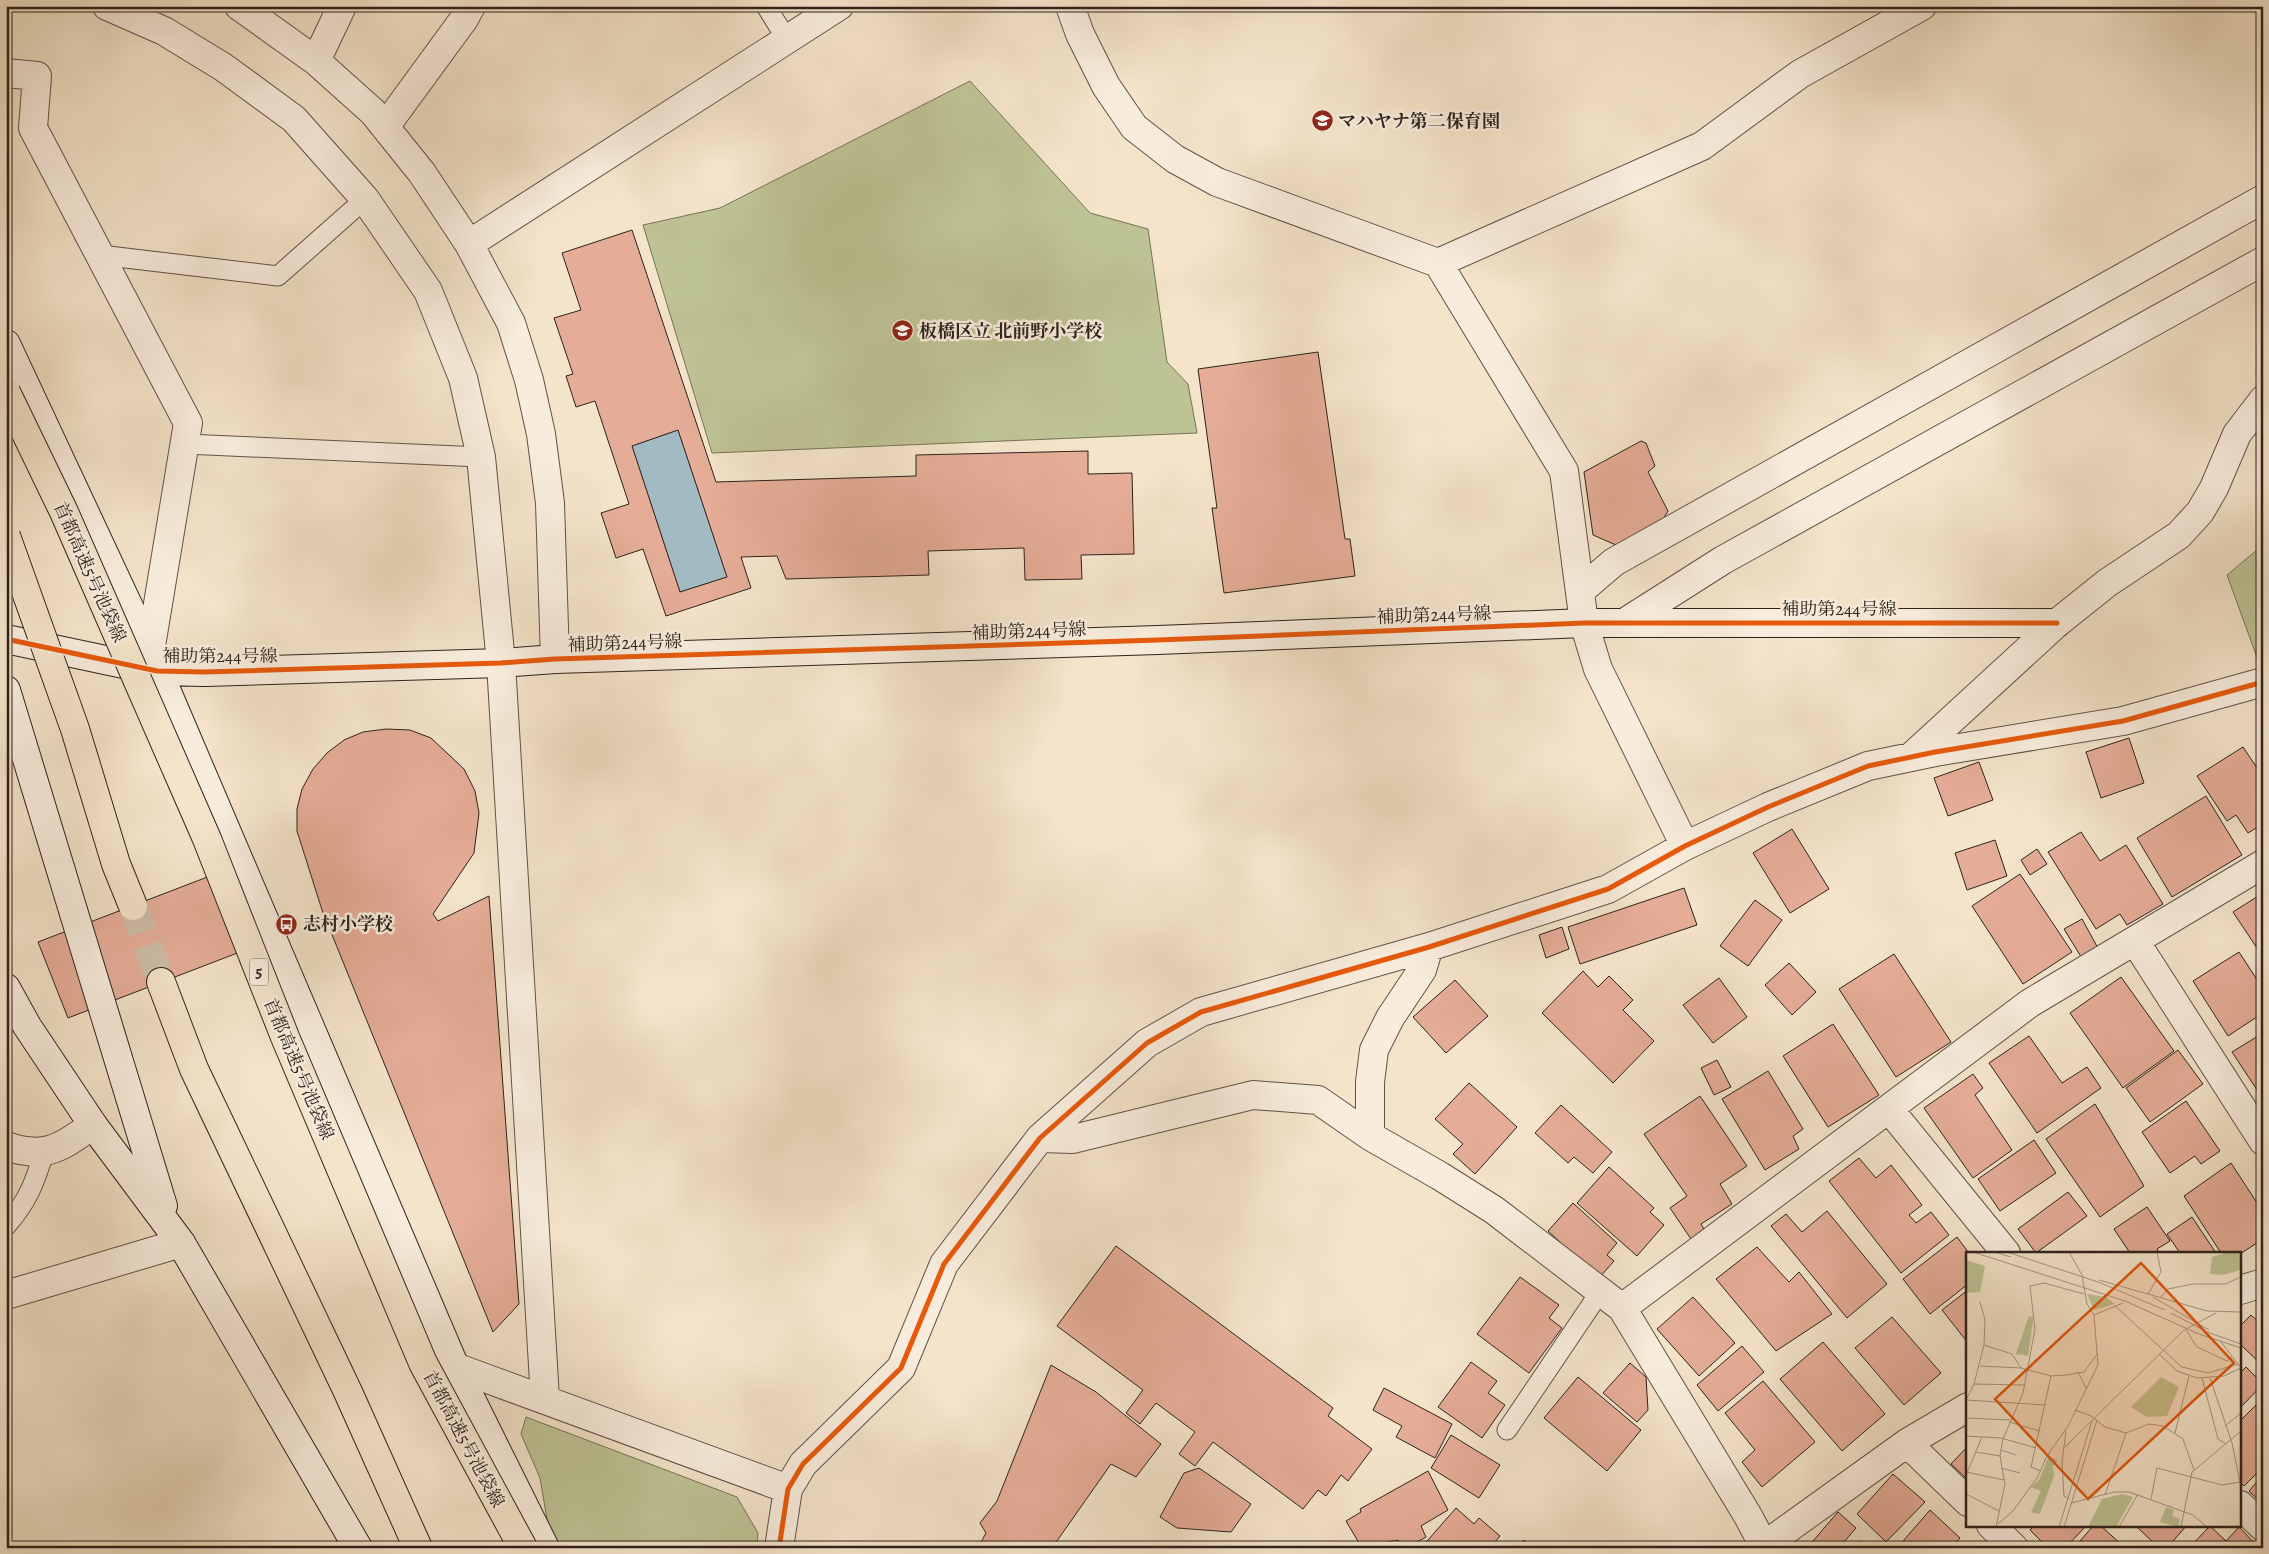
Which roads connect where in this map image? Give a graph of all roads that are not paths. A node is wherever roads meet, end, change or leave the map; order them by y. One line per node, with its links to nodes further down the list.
1 (107, 6): 13 (street)
2 (239, 6): 10 (street)
3 (342, 6): 10 (street)
4 (471, 6): 12 (street)
5 (766, 6): 9 (lane)
6 (839, 6): 9 (street)
7 (1070, 6): 18 (street)
8 (1922, 6): 18 (street)
9 (787, 40): 15 (street)
10 (316, 61): 12 (street)
11 (6, 73): 16 (street)
12 (385, 127): 15 (street)
13 (365, 199): 16 (lane); 23 (street)
14 (2263, 199): 25 (street)
15 (469, 244): 30 (street)
16 (100, 255): 22 (street)
17 (2263, 261): 27 (street)
18 (1438, 263): 25 (street)
19 (6, 344): 31 (street)
20 (6, 392): 63 (highway, 首都高速5号池袋線 / 5, bridge)
21 (2263, 400): 28 (street)
22 (185, 444): 23 (lane); 31 (street)
23 (481, 458): 32 (street)
24 (6, 536): 38 (highway, bridge)
25 (1580, 591): 26 (street)
26 (1584, 623): 27 (street, 補助第244号線); 30 (street, 補助第244号線); 36 (street)
27 (1624, 623): 28 (street, 補助第244号線)
28 (2057, 623): 35 (street)
29 (6, 639): 31 (street, 補助第244号線)
30 (555, 659): 32 (street, 補助第244号線)
31 (154, 661): 32 (street, 補助第244号線); 58 (street)
32 (501, 663): 59 (street)
33 (2263, 682): 35 (street)
34 (6, 690): 51 (street)
35 (1911, 757): 36 (street)
36 (1685, 846): 40 (street)
37 (2263, 864): 39 (street)
38 (133, 906)
39 (2135, 941): 43 (street); 47 (street)
40 (1429, 947): 45 (street); 46 (street)
41 (161, 982): 71 (highway)
42 (6, 988): 44 (street)
43 (1888, 1109): 52 (street); 57 (street)
44 (92, 1125): 49 (street); 51 (street)
45 (1370, 1136): 46 (street); 55 (street)
46 (1040, 1138): 64 (street)
47 (2263, 1141)
48 (6, 1146): 49 (street)
49 (44, 1153): 50 (lane)
50 (6, 1226)
51 (174, 1234): 56 (street); 70 (street)
52 (2005, 1252)
53 (2263, 1283): 54 (street)
54 (2242, 1289)
55 (1600, 1292): 57 (street); 61 (lane)
56 (6, 1295)
57 (1622, 1308): 69 (street)
58 (456, 1367): 59 (street); 74 (street)
59 (545, 1400): 64 (street)
60 (1966, 1407): 62 (street)
61 (1507, 1430)
62 (1907, 1443): 65 (street); 69 (street)
63 (472, 1454): 72 (highway, bridge); 73 (highway, 首都高速5号池袋線 / 5, bridge)
64 (788, 1489): 75 (street)
65 (1966, 1500)
66 (2242, 1507): 68 (street)
67 (1992, 1526): 76 (street)
68 (2263, 1527)
69 (1763, 1547)
70 (358, 1548)
71 (418, 1548)
72 (508, 1548)
73 (523, 1548)
74 (546, 1548)
75 (778, 1548)
76 (2014, 1548)

